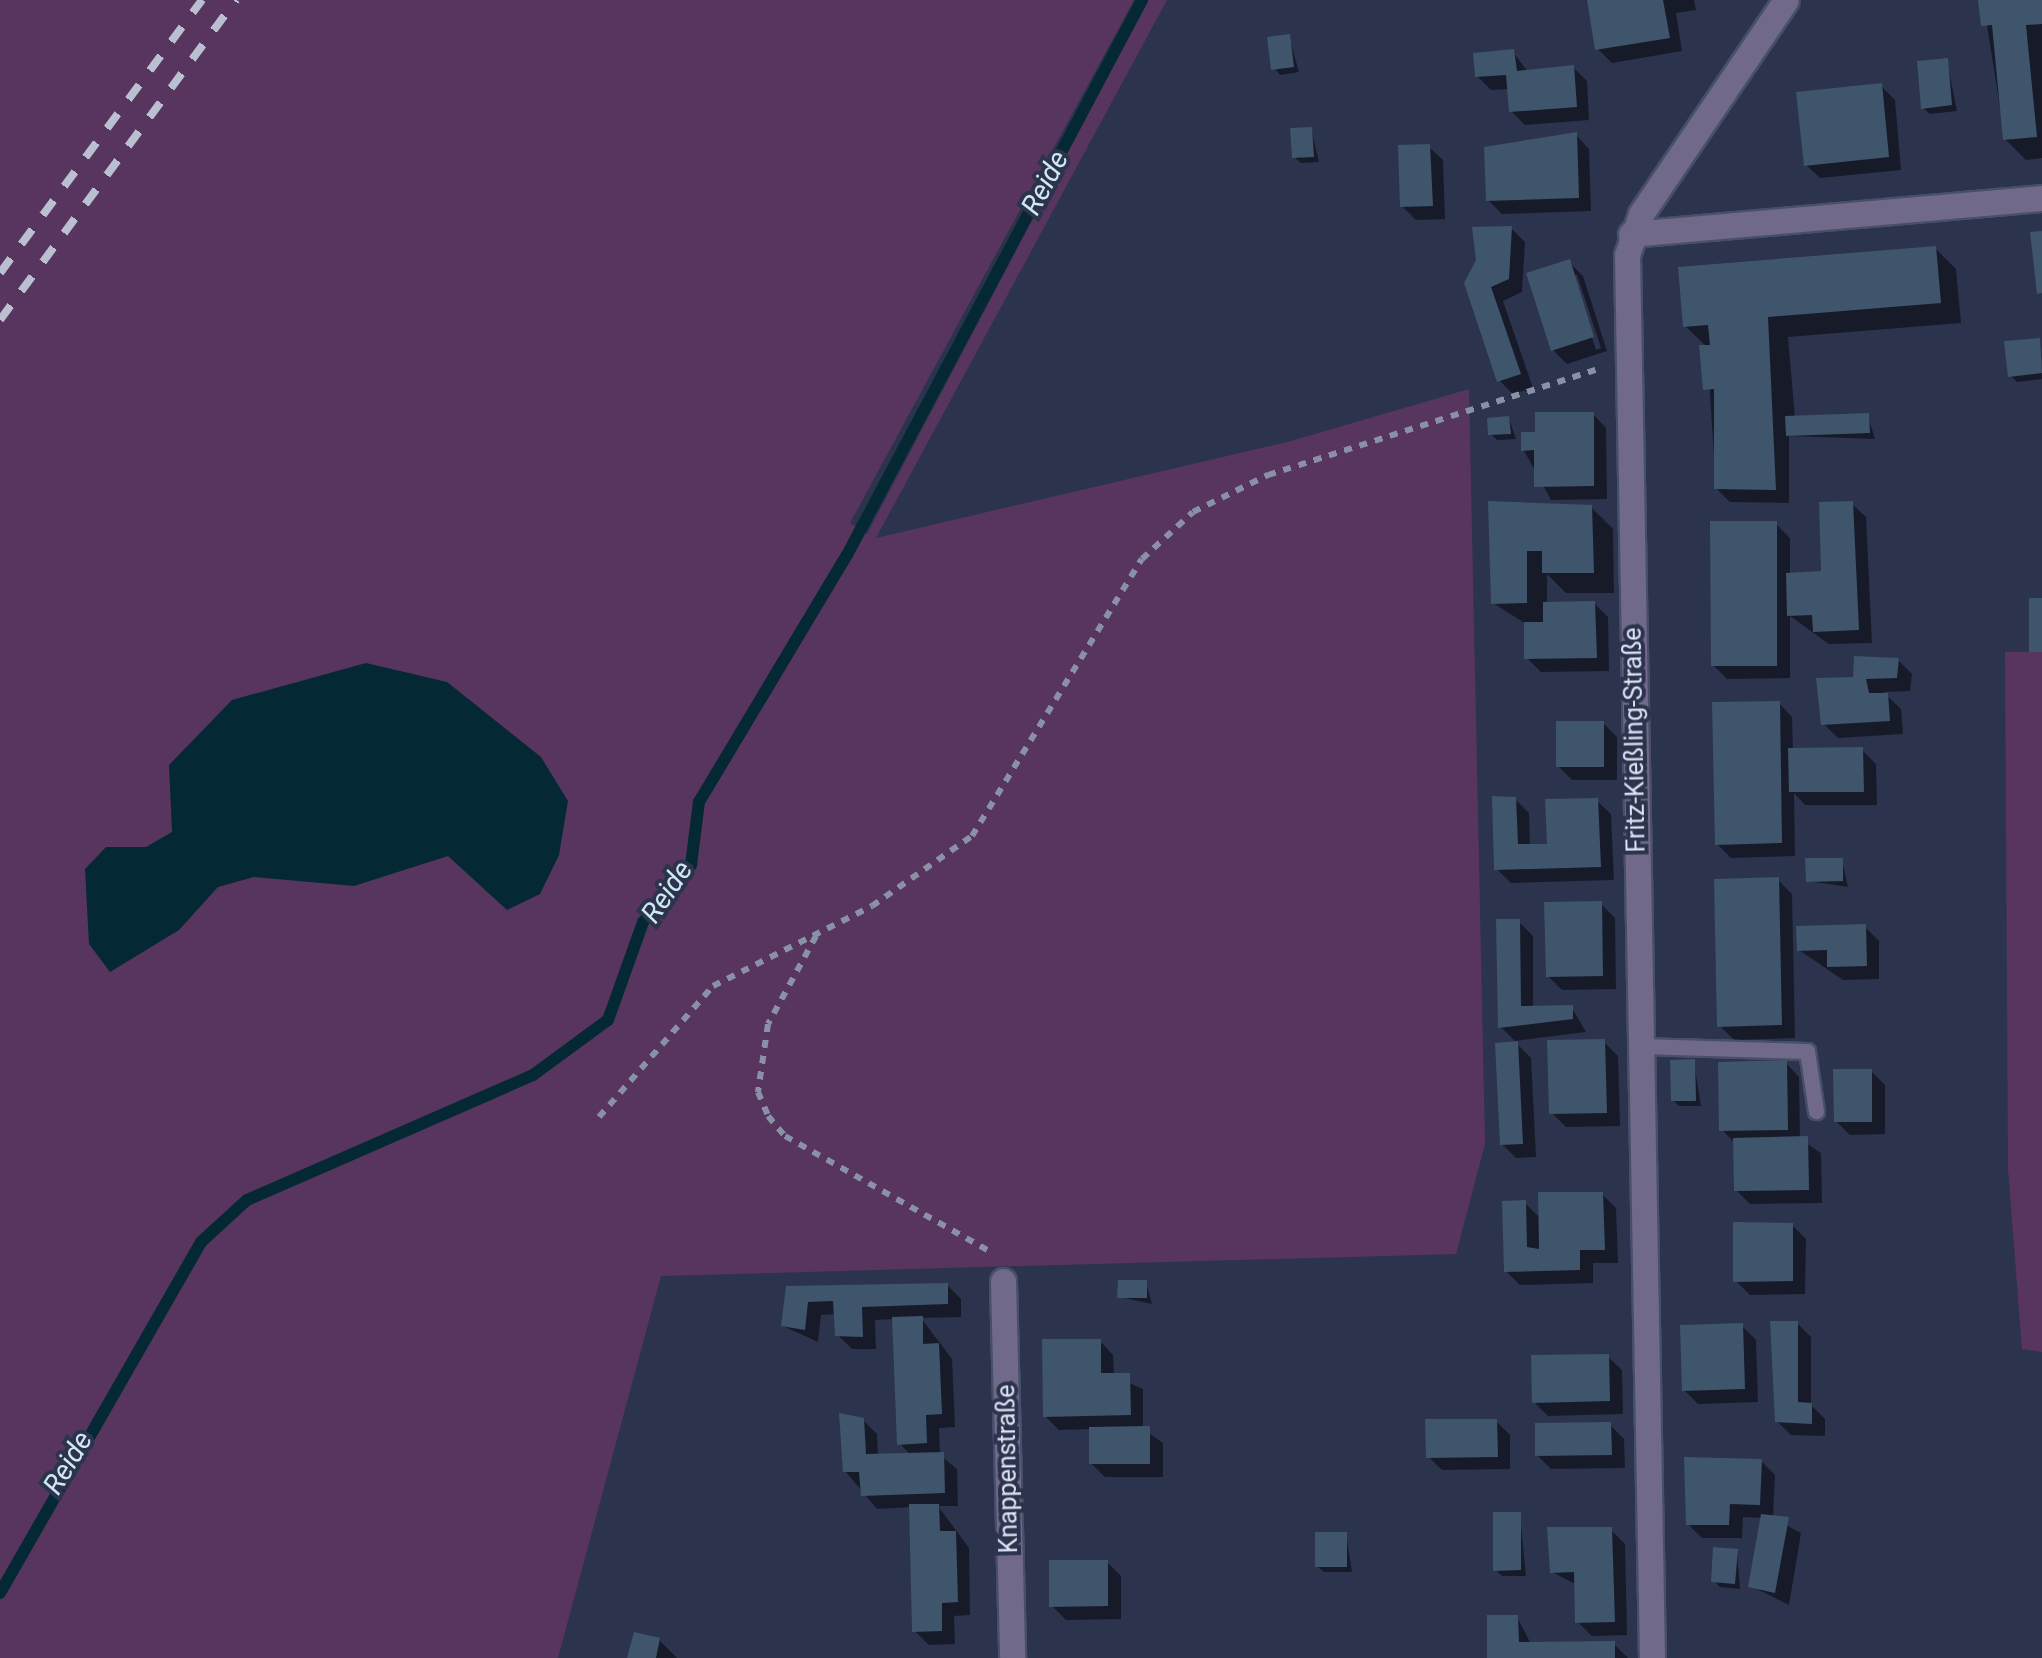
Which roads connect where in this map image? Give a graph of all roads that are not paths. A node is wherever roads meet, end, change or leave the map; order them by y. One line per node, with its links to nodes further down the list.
1 (1786, 0): 3 (street)
2 (2042, 198): 3 (street)
3 (1631, 234): 4 (street, Fritz-Kießling-Straße)
4 (1641, 1046): 5 (lane); 8 (street, Fritz-Kießling-Straße)
5 (1816, 1110)
6 (1004, 1281): 7 (street, Knappenstraße)
7 (1012, 1658)
8 (1652, 1658)

